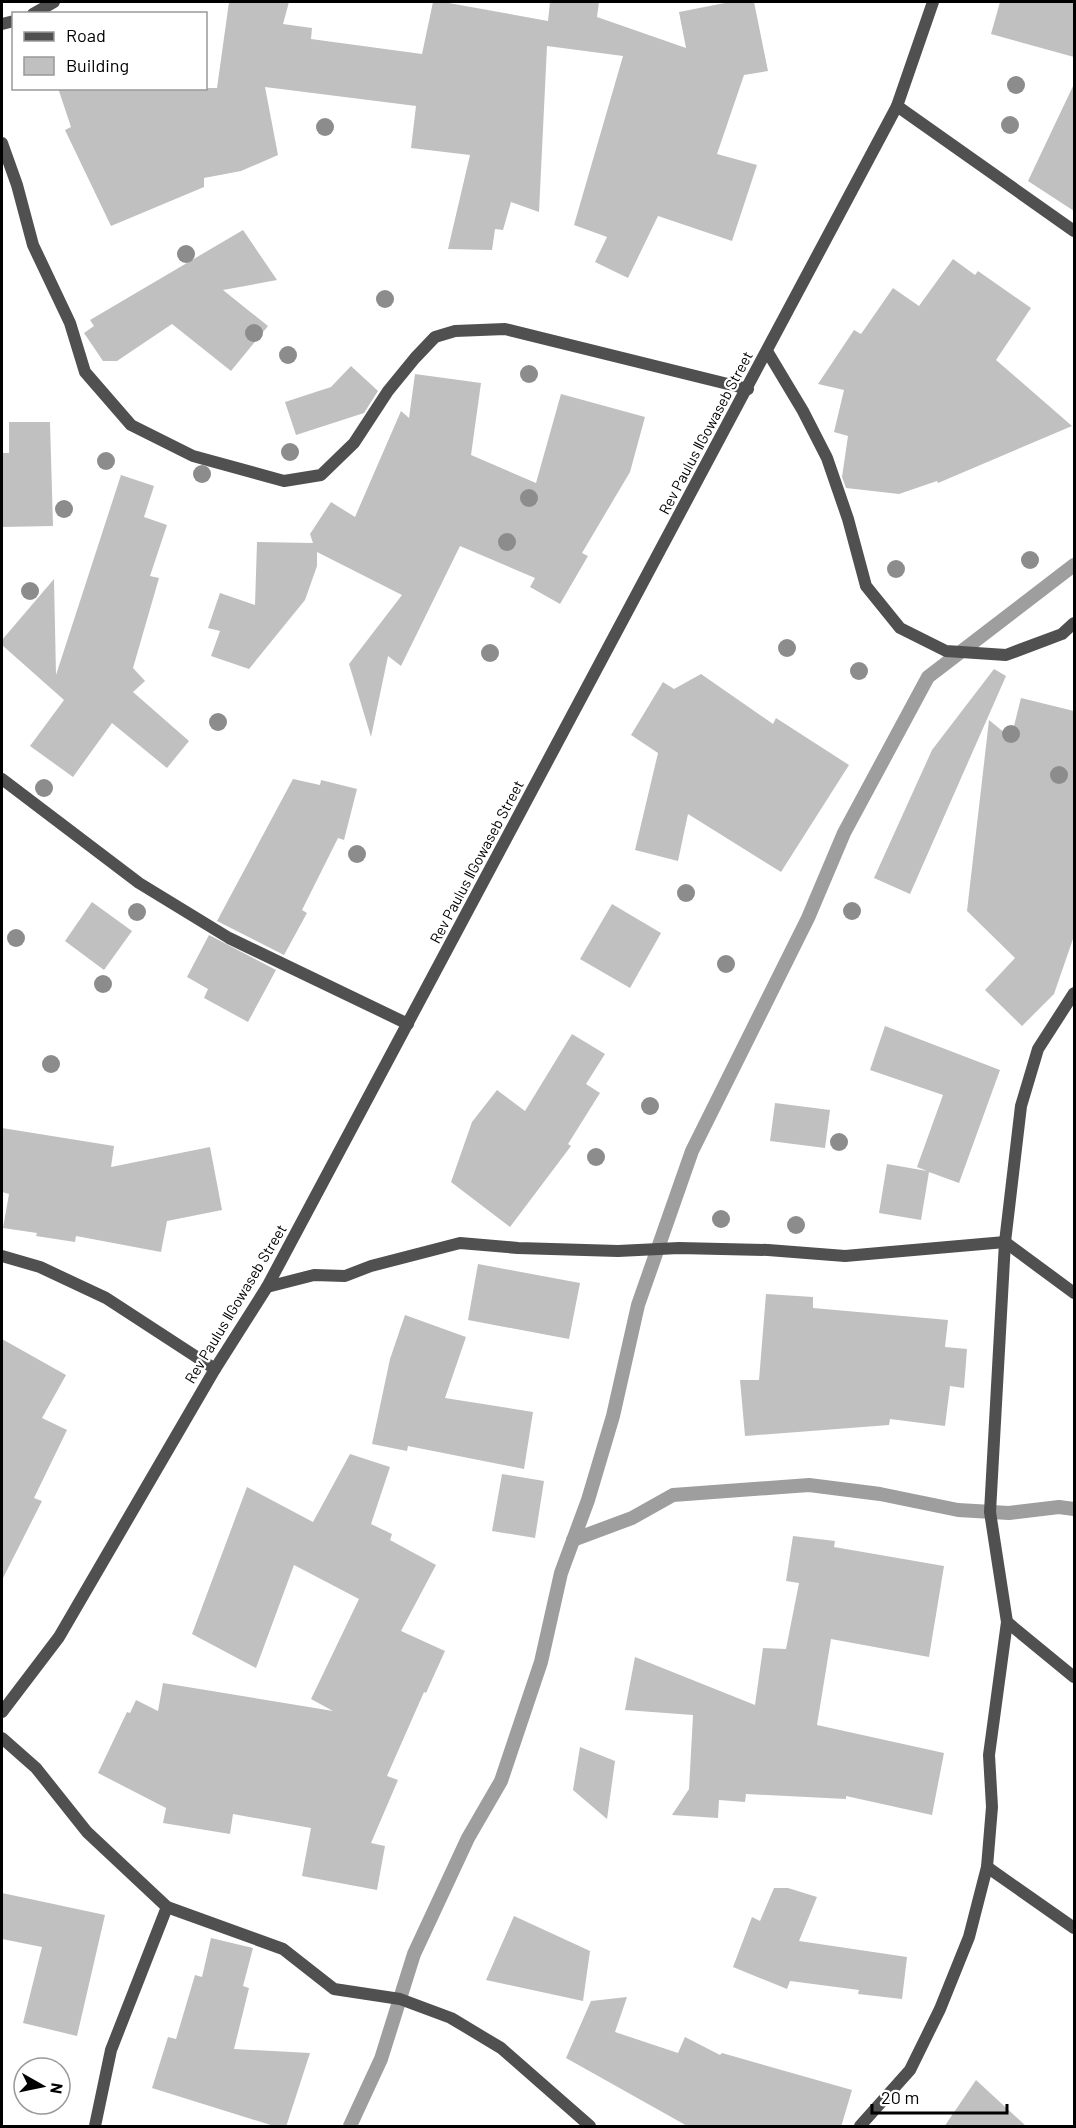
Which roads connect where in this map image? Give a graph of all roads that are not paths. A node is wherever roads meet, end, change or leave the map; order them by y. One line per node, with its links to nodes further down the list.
1 (54, 2): 3 (street)
2 (931, 2): 4 (street, Rev Paulus ǁGowaseb Street)
3 (36, 12)
4 (897, 106): 6 (street); 7 (street, Rev Paulus ǁGowaseb Street)
5 (2, 143): 8 (street)
6 (1074, 231)
7 (766, 351): 8 (street, Rev Paulus ǁGowaseb Street); 9 (street)
8 (748, 388): 12 (street, Rev Paulus ǁGowaseb Street)
9 (1074, 623)
10 (2, 779): 12 (street)
11 (1074, 993): 13 (street)
12 (408, 1024): 15 (street, Rev Paulus ǁGowaseb Street)
13 (1005, 1242): 15 (street); 16 (street); 18 (street)
14 (2, 1256): 17 (street)
15 (267, 1287): 17 (street, Rev Paulus ǁGowaseb Street)
16 (1074, 1293)
17 (214, 1369): 20 (street, Rev Paulus ǁGowaseb Street)
18 (1007, 1622): 19 (street); 22 (street)
19 (1074, 1677)
20 (2, 1712)
21 (2, 1738): 23 (street)
22 (987, 1867): 24 (street); 27 (street)
23 (167, 1907): 25 (street); 26 (street)
24 (1074, 1928)
25 (95, 2127)
26 (590, 2127)
27 (860, 2127)

